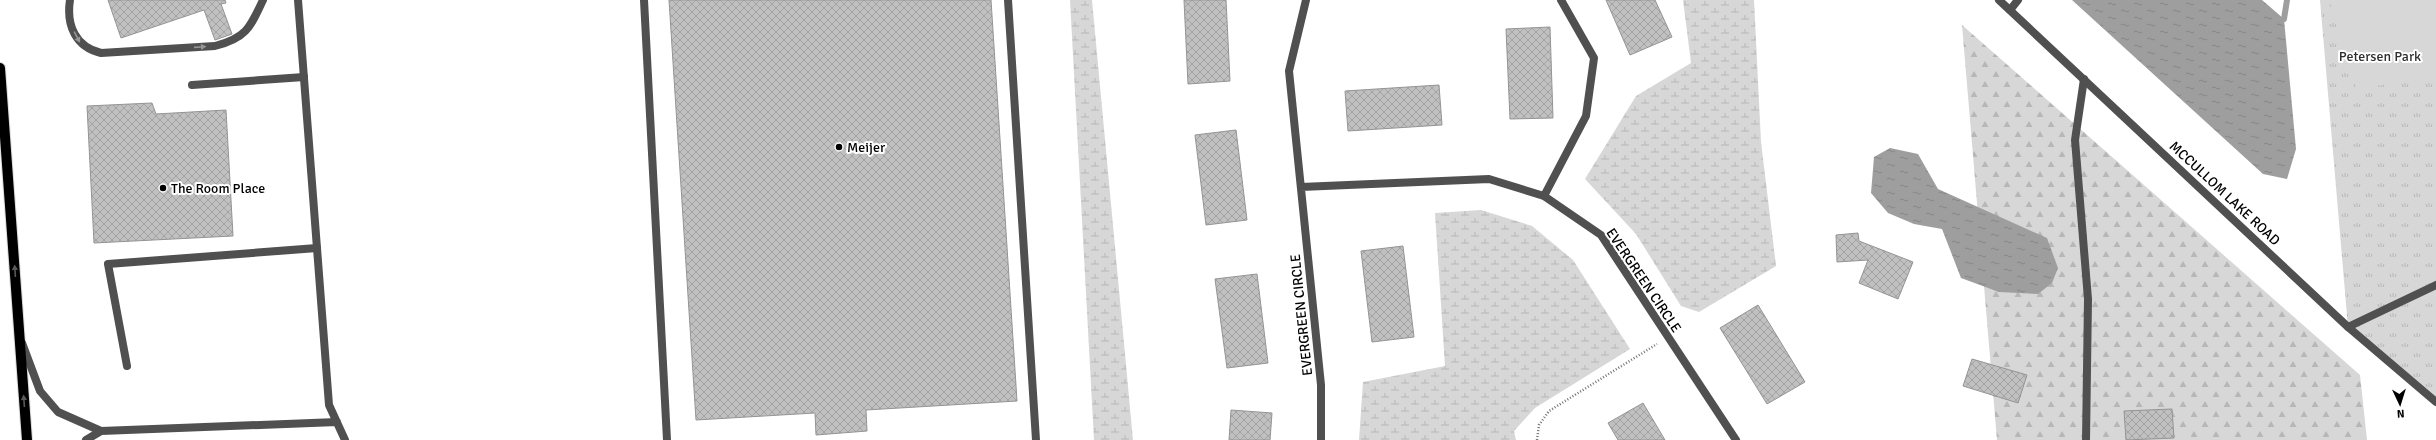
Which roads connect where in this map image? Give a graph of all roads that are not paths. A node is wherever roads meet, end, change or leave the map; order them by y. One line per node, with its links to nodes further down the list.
1 (70, 0): 2 (street, one-way to 2)
2 (263, 0)
3 (298, 0): 12 (street)
4 (644, 0): 28 (street)
5 (1008, 0): 29 (street)
6 (1306, 0): 15 (street, EVERGREEN CIRCLE)
7 (1561, 0): 16 (street)
8 (1999, 0): 10 (street, MCCULLOM LAKE ROAD)
9 (2018, 0): 10 (street)
10 (2010, 10): 13 (street, MCCULLOM LAKE ROAD)
11 (0, 68): 20 (main road, one-way to 11)
12 (304, 77): 14 (street); 17 (street)
13 (2084, 79): 19 (street, MCCULLOM LAKE ROAD); 32 (street)
14 (192, 85)
15 (1301, 187): 16 (street, EVERGREEN CIRCLE); 30 (street, EVERGREEN CIRCLE)
16 (1544, 196): 31 (street, EVERGREEN CIRCLE)
17 (317, 248): 21 (street); 23 (street)
18 (2436, 285): 19 (street)
19 (2348, 327): 22 (street, MCCULLOM LAKE ROAD)
20 (19, 336): 24 (street); 25 (main road, one-way to 20)
21 (127, 366)
22 (2436, 402)
23 (336, 422): 24 (street); 27 (street)
24 (101, 431): 26 (street)
25 (27, 440)
26 (86, 440)
27 (345, 440)
28 (667, 440)
29 (1036, 440)
30 (1321, 440)
31 (1736, 440)
32 (2086, 440)

